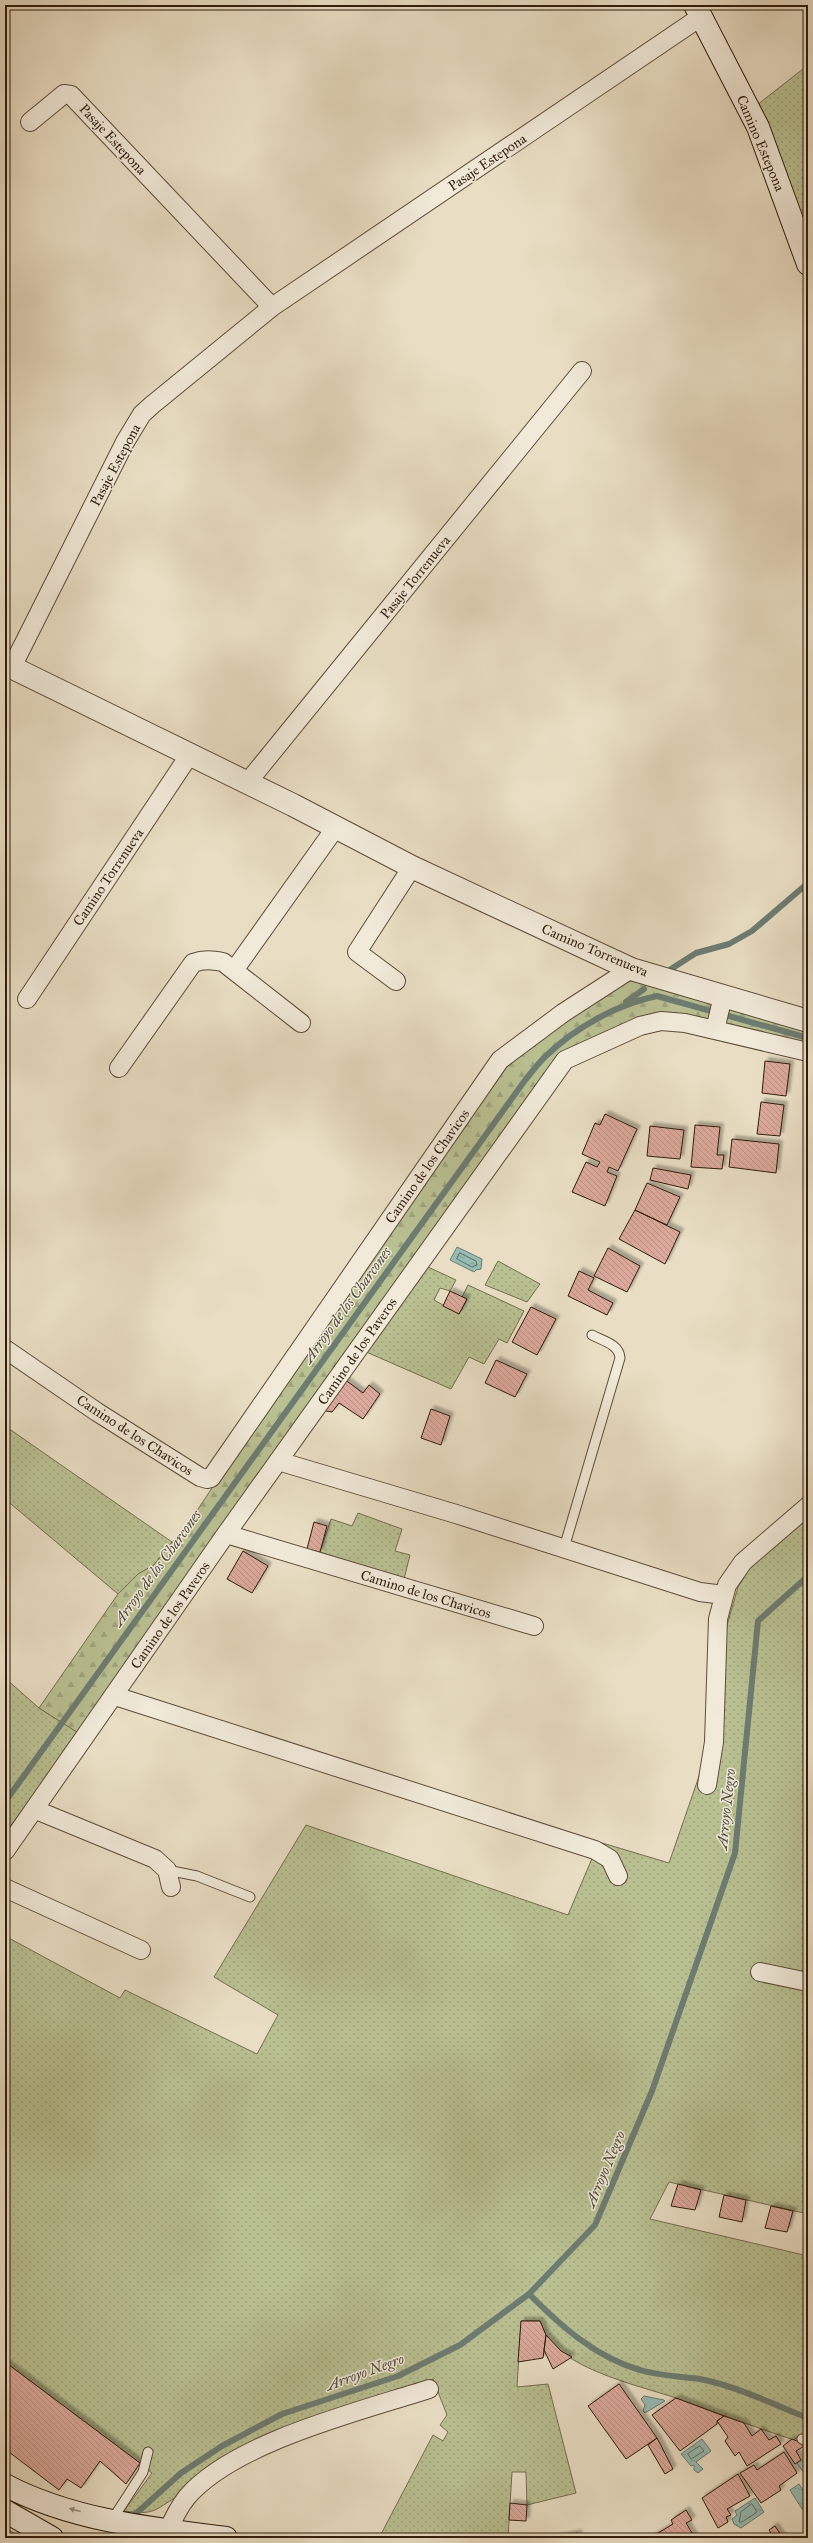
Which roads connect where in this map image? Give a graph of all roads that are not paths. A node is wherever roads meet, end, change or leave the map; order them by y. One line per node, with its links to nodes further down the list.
1 (698, 10): 3 (street, Camino Estepona); 4 (street, Pasaje Estepona)
2 (30, 122): 4 (street, Pasaje Estepona)
3 (808, 264)
4 (272, 307): 6 (street, Pasaje Estepona)
5 (582, 371): 8 (street, Pasaje Torrenueva)
6 (8, 665): 7 (street, Camino Torrenueva)
7 (190, 754): 8 (street, Camino Torrenueva); 14 (street, Camino Torrenueva)
8 (247, 782): 9 (street, Camino Torrenueva)
9 (336, 827): 10 (street, Camino Torrenueva); 11 (street)
10 (412, 867): 12 (street, Camino Torrenueva); 13 (street)
11 (235, 969): 17 (street); 20 (street)
12 (630, 969): 15 (street, Camino Torrenueva); 22 (street, Camino de los Chavicos)
13 (396, 981)
14 (27, 999)
15 (722, 1000): 16 (street, Camino Torrenueva); 18 (street)
16 (808, 1020)
17 (301, 1023)
18 (716, 1026): 19 (street, Camino de los Paveros); 23 (street, Camino de los Paveros)
19 (808, 1052)
20 (119, 1068)
21 (592, 1335): 26 (lane)
22 (5, 1349)
23 (278, 1461): 25 (street, Camino de los Paveros); 26 (street)
24 (808, 1506): 27 (street)
25 (226, 1534): 28 (street, Camino de los Chavicos); 29 (street, Camino de los Paveros)
26 (564, 1548): 27 (street)
27 (724, 1595): 30 (street)
28 (534, 1626)
29 (115, 1696): 31 (street, Camino de los Paveros); 34 (street)
30 (707, 1785)
31 (36, 1810): 32 (street, Camino de los Paveros); 33 (street)
32 (5, 1852)
33 (167, 1870): 35 (street); 37 (lane)
34 (618, 1876)
35 (171, 1887)
36 (5, 1888): 38 (street)
37 (250, 1897)
38 (141, 1950)
39 (760, 1972): 40 (street)
40 (808, 1982)
41 (429, 2389): 46 (street)
42 (148, 2452): 45 (lane)
43 (5, 2485): 45 (street, one-way to 43)
44 (5, 2512): 47 (street)
45 (112, 2520): 46 (street)
46 (159, 2530): 48 (street)
47 (52, 2538)
48 (226, 2538)

